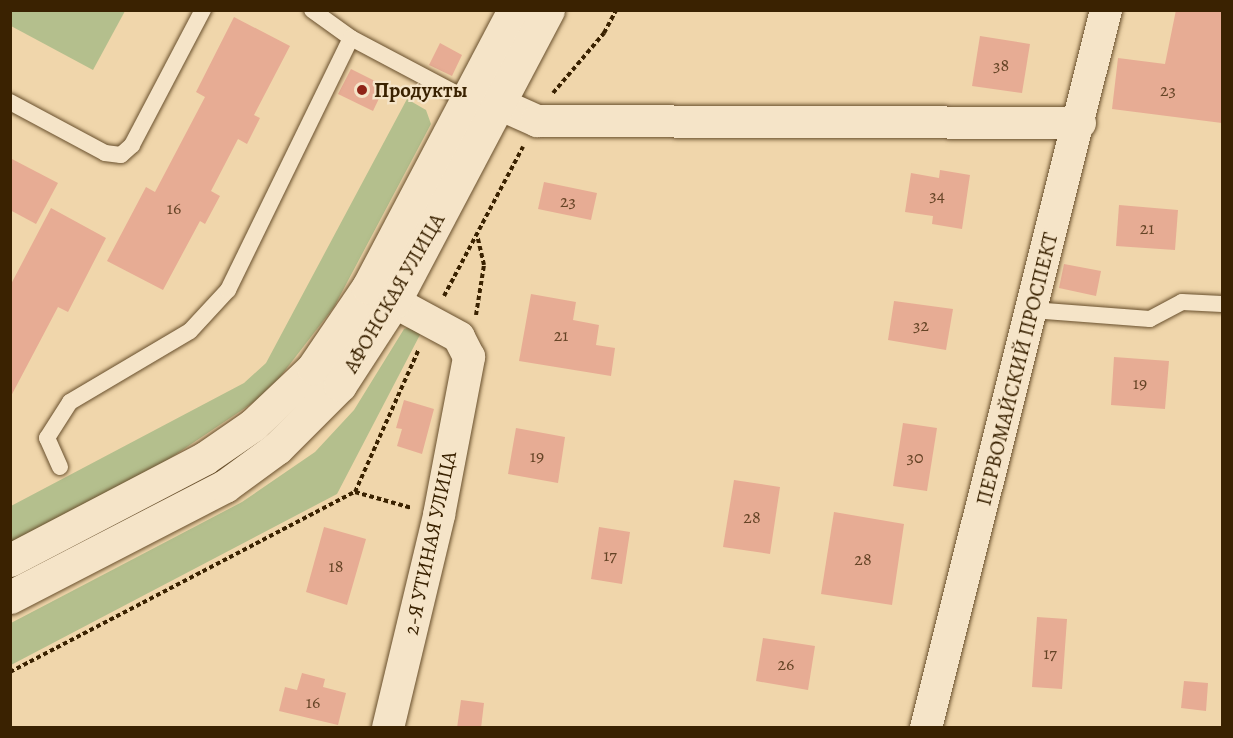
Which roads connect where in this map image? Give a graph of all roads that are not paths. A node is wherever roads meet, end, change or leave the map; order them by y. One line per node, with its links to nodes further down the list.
1 (203, 10): 8 (lane)
2 (312, 10): 6 (lane)
3 (514, 10): 7 (street, АФОНСКАЯ УЛИЦА)
4 (548, 10): 9 (street, АФОНСКАЯ УЛИЦА)
5 (1106, 10): 10 (street, ПЕРВОМАЙСКИЙ ПРОСПЕКТ)
6 (351, 38): 7 (lane); 14 (lane)
7 (466, 101): 9 (lane); 11 (street, АФОНСКАЯ УЛИЦА)
8 (10, 102)
9 (499, 104): 10 (street); 11 (street, АФОНСКАЯ УЛИЦА)
10 (1080, 123): 13 (street, ПЕРВОМАЙСКИЙ ПРОСПЕКТ)
11 (381, 294): 15 (street, АФОНСКАЯ УЛИЦА); 16 (street, АФОНСКАЯ УЛИЦА); 17 (street, 2-Я УТИНАЯ УЛИЦА)
12 (1222, 304): 13 (lane)
13 (1032, 310): 18 (street, ПЕРВОМАЙСКИЙ ПРОСПЕКТ)
14 (60, 467)
15 (10, 560)
16 (10, 597)
17 (388, 728)
18 (926, 728)

